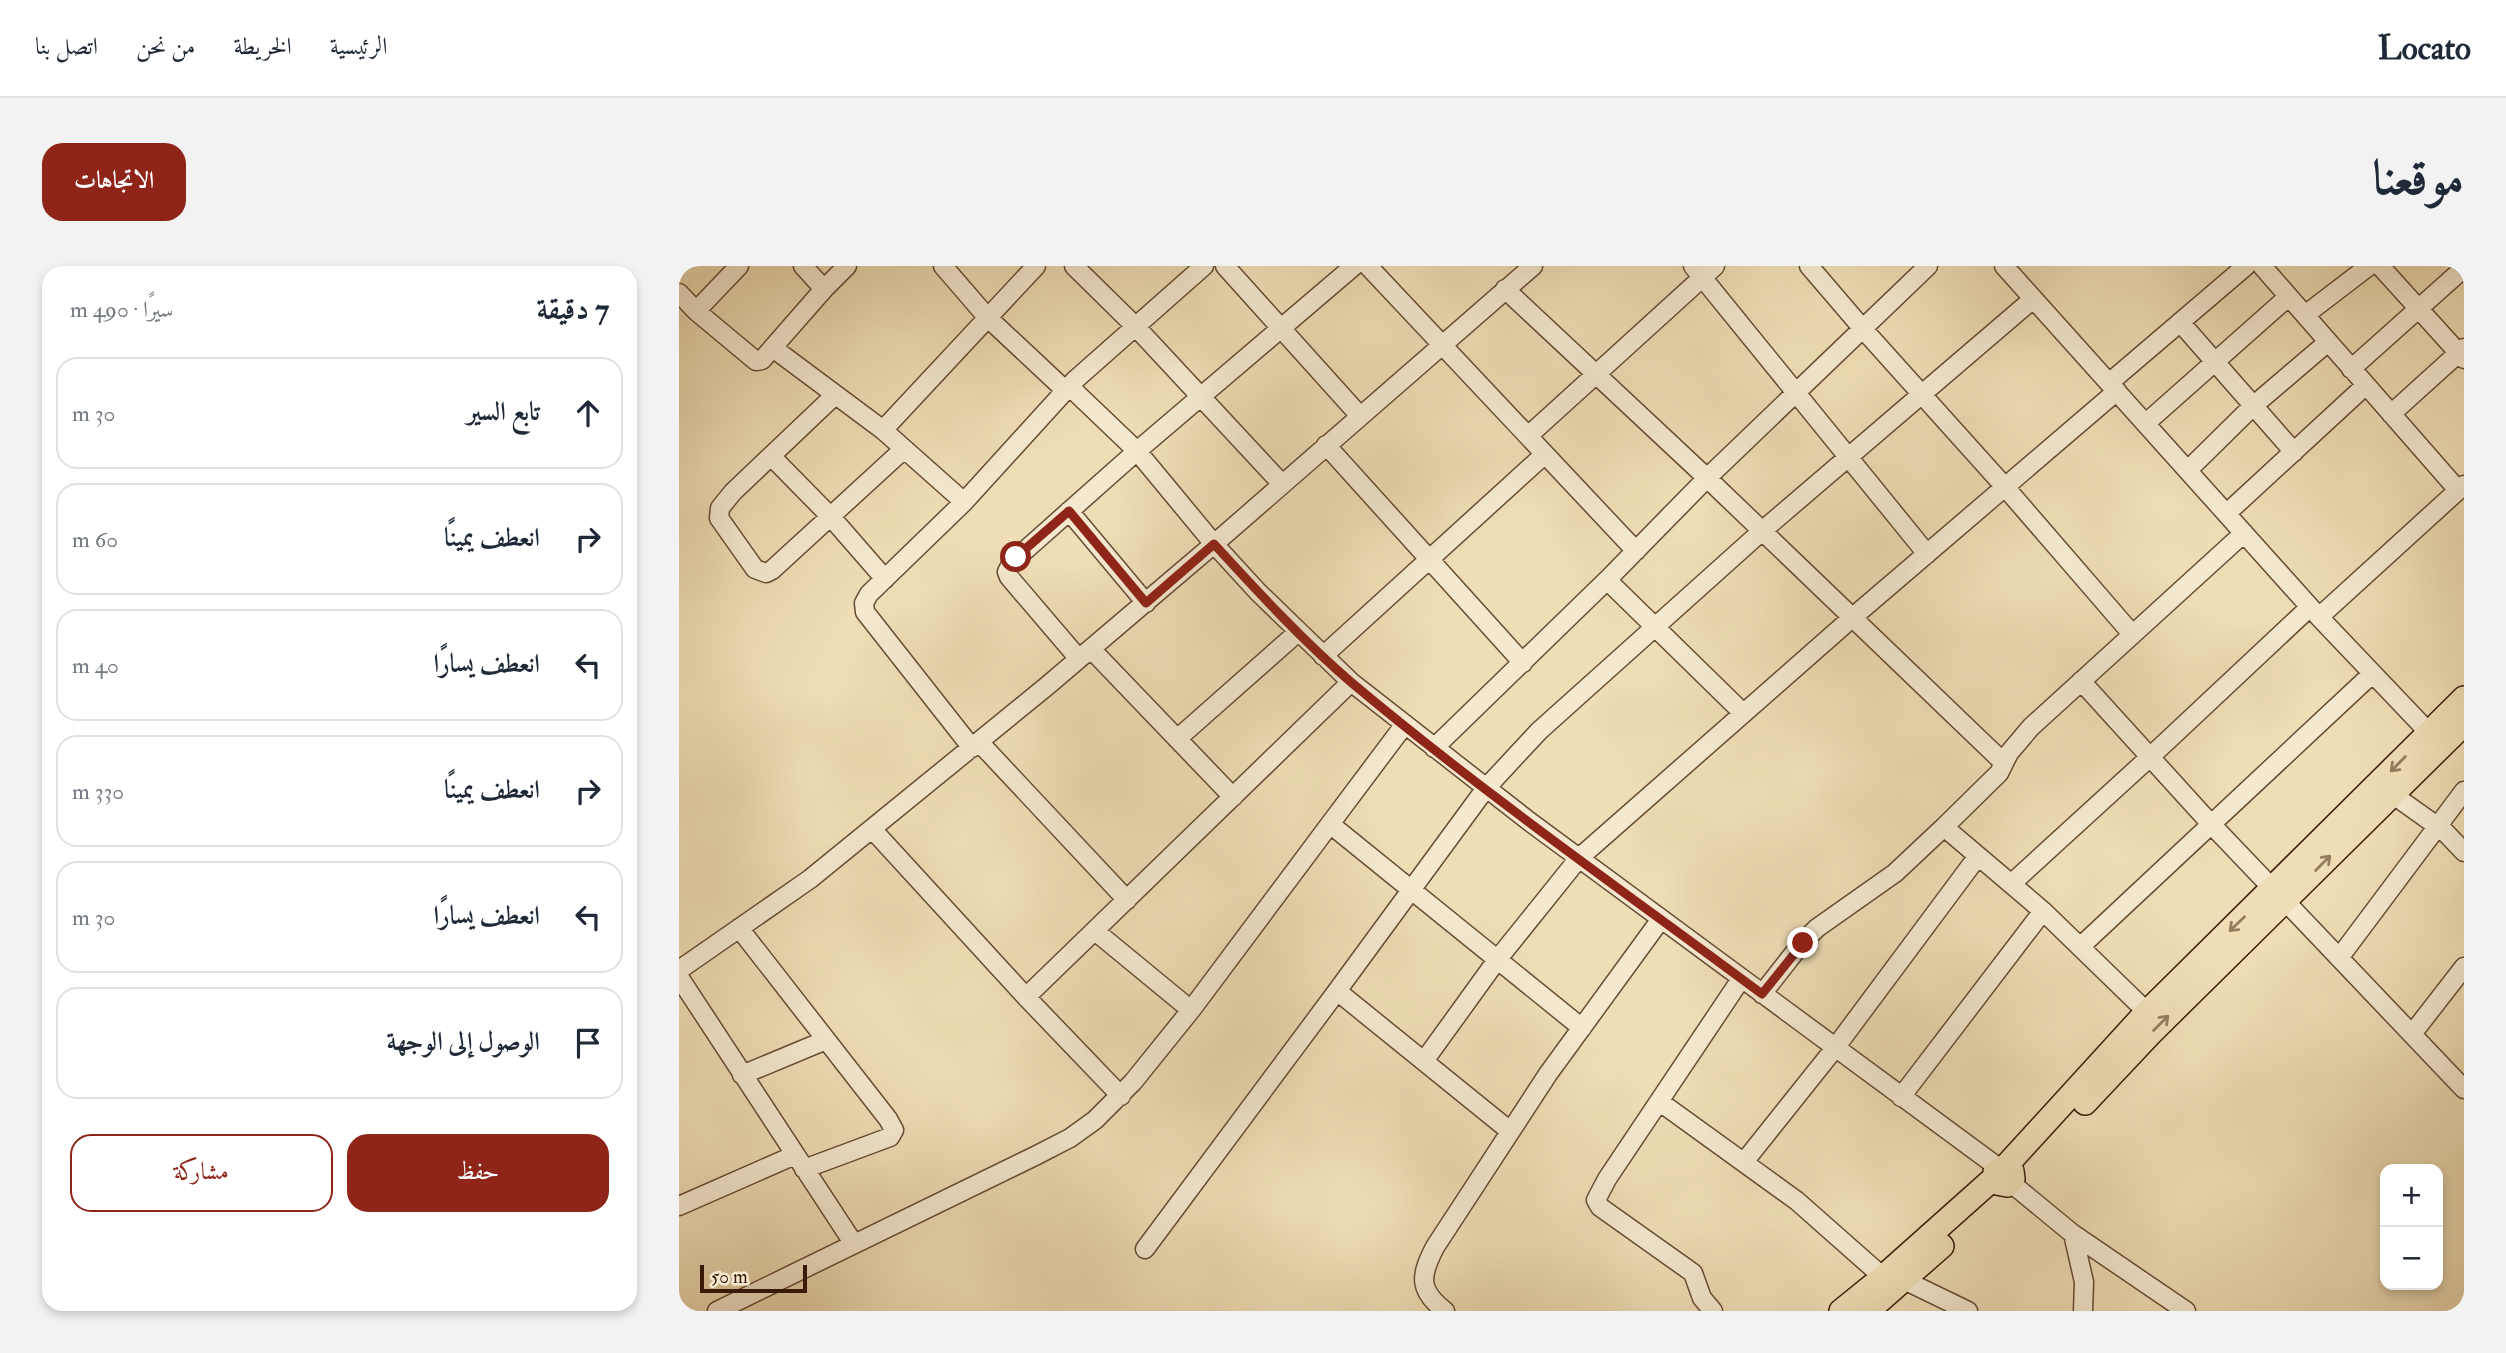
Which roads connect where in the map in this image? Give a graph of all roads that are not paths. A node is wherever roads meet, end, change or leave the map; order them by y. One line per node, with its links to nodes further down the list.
1 (739, 266): 27 (street)
2 (803, 266): 21 (street)
3 (847, 266): 21 (street)
4 (943, 266): 29 (street)
5 (1036, 266): 29 (street)
6 (1074, 266): 31 (street)
7 (1204, 266): 31 (street)
8 (1226, 266): 32 (street)
9 (1355, 266): 32 (street)
10 (1368, 266): 35 (street)
11 (1531, 266): 22 (street)
12 (1809, 266): 33 (street)
13 (1928, 266): 33 (street)
14 (2004, 266): 25 (street)
15 (2246, 266): 30 (street)
16 (2262, 266): 24 (street)
17 (2369, 266): 28 (street)
18 (2379, 266): 26 (street)
19 (2464, 268): 26 (street)
20 (1703, 270): 40 (street); 45 (street)
21 (824, 289): 36 (street)
22 (1505, 289): 35 (street); 40 (street)
23 (679, 293): 27 (street)
24 (2288, 297): 28 (street); 38 (street)
25 (2033, 299): 42 (street); 44 (street)
26 (2417, 310): 37 (street); 39 (street)
27 (696, 311): 36 (street)
28 (2305, 315): 34 (street)
29 (987, 317): 43 (street); 52 (street)
30 (2180, 322): 38 (street); 42 (street)
31 (1135, 326): 43 (street); 47 (street)
32 (1281, 328): 47 (street); 50 (street)
33 (1863, 329): 44 (street); 45 (street)
34 (2328, 342): 39 (street); 48 (street)
35 (1441, 345): 50 (street); 53 (street)
36 (773, 348): 46 (street)
37 (2462, 354): 49 (street)
38 (2215, 362): 48 (street); 51 (street)
39 (2351, 369): 41 (street)
40 (1595, 374): 53 (street); 62 (street)
41 (2366, 385): 49 (street); 57 (street)
42 (2113, 387): 51 (street); 64 (street)
43 (1067, 388): 56 (street); 66 (street)
44 (1921, 393): 60 (street); 64 (street)
45 (1795, 394): 60 (street); 62 (street)
46 (835, 395): 52 (street); 59 (street)
47 (1200, 396): 56 (street); 63 (street)
48 (2253, 406): 57 (street); 61 (street)
49 (2391, 414): 65 (street)
50 (1360, 416): 54 (street)
51 (2146, 424): 61 (street)
52 (883, 430): 55 (street)
53 (1528, 436): 58 (street)
54 (1326, 445): 63 (street); 75 (street)
55 (904, 449): 66 (street); 69 (street)
56 (1137, 451): 67 (street); 72 (street)
57 (2294, 452): 68 (street)
58 (1545, 454): 73 (street); 75 (street)
59 (771, 456): 69 (street); 69 (street)
60 (1848, 457): 70 (street); 74 (street)
61 (2188, 470): 68 (street)
62 (1707, 478): 70 (street); 73 (street)
63 (1282, 484): 72 (street)
64 (2005, 487): 74 (street); 83 (street)
65 (2461, 488): 79 (street)
66 (964, 502): 76 (street)
67 (1069, 511): 78 (street); 84 (street)
68 (2227, 513): 71 (street)
69 (831, 517): 76 (street)
70 (1762, 531): 80 (street); 81 (street)
71 (2244, 533): 79 (street); 83 (street)
72 (1214, 544): 78 (street); 82 (street)
73 (1636, 551): 77 (street)
74 (1927, 554): 80 (street)
75 (1429, 559): 85 (street); 86 (street)
76 (885, 579): 96 (street)
77 (1607, 580): 81 (street); 86 (street)
78 (1146, 603): 84 (street)
79 (2314, 612): 87 (street); 98 (street)
80 (1853, 617): 91 (street); 99 (street)
81 (1654, 627): 91 (street); 100 (street)
82 (1298, 632): 85 (street); 94 (street)
83 (2132, 634): 88 (street)
84 (1085, 654): 94 (street); 96 (street)
85 (1323, 656): 89 (street)
86 (1523, 663): 97 (street)
87 (2372, 674): 95 (street); 104 (street)
88 (2081, 681): 98 (street); 99 (street)
89 (1351, 682): 92 (street); 103 (street)
90 (2464, 698): 95 (main road)
91 (1743, 713): 111 (street)
92 (1405, 724): 97 (street); 105 (street)
93 (2464, 724): 95 (main road)
94 (1177, 739): 103 (street)
95 (2435, 739): 102 (main road); 114 (main road, one-way to 114)
96 (976, 745): 108 (street); 115 (street)
97 (1434, 748): 100 (street)
98 (2150, 757): 104 (street); 112 (street)
99 (2004, 763): 107 (street)
100 (1486, 788): 111 (street); 113 (street)
101 (2464, 791): 106 (street)
102 (2392, 794): 106 (street); 114 (main road, one-way to 102)
103 (1233, 797): 115 (street)
104 (2210, 823): 114 (street); 120 (street)
105 (1330, 824): 113 (street); 130 (street)
106 (2438, 826): 109 (street); 121 (street)
107 (1944, 827): 110 (street); 128 (street)
108 (872, 829): 118 (street); 129 (street)
109 (2464, 852)
110 (1978, 856): 112 (street); 135 (street)
111 (1579, 858): 117 (street); 122 (street)
112 (2011, 884): 116 (street)
113 (1412, 891): 122 (street); 127 (street)
114 (2279, 895): 121 (street); 131 (main road, one-way to 131); 145 (main road, one-way to 114)
115 (1127, 900): 119 (street)
116 (2043, 911): 120 (street); 140 (street)
117 (1661, 919): 126 (street); 132 (street)
118 (739, 928): 124 (street); 134 (street)
119 (1095, 931): 129 (street); 130 (street)
120 (2081, 946): 131 (street)
121 (2339, 957): 133 (street)
122 (1497, 960): 132 (street); 136 (street)
123 (2464, 967): 133 (street)
124 (679, 970)
125 (679, 977): 137 (street)
126 (1741, 979): 128 (street); 141 (street)
127 (1337, 991): 136 (street); 149 (street)
128 (1762, 994): 135 (street)
129 (1026, 997): 139 (street)
130 (1191, 1010): 139 (street)
131 (2147, 1012): 145 (main road)
132 (1581, 1028): 142 (street)
133 (2412, 1034): 138 (street)
134 (826, 1040): 137 (street); 143 (street)
135 (1835, 1048): 140 (street); 144 (street)
136 (1424, 1061): 142 (street)
137 (742, 1075): 143 (street)
138 (2464, 1089)
139 (1121, 1096): 148 (street)
140 (1901, 1097): 145 (street)
141 (1660, 1102): 144 (street); 153 (street)
142 (1510, 1130): 152 (street)
143 (800, 1162): 146 (street); 148 (street)
144 (1744, 1162): 150 (street)
145 (2005, 1177): 147 (street); 150 (main road)
146 (679, 1206)
147 (2073, 1234): 157 (street); 158 (street)
148 (854, 1244): 151 (street)
149 (1145, 1249)
150 (1894, 1279): 154 (main road); 155 (main road); 156 (street)
151 (717, 1311)
152 (1445, 1311)
153 (1713, 1311)
154 (1841, 1311)
155 (1868, 1311)
156 (1968, 1311)
157 (2083, 1311)
158 (2186, 1311)

